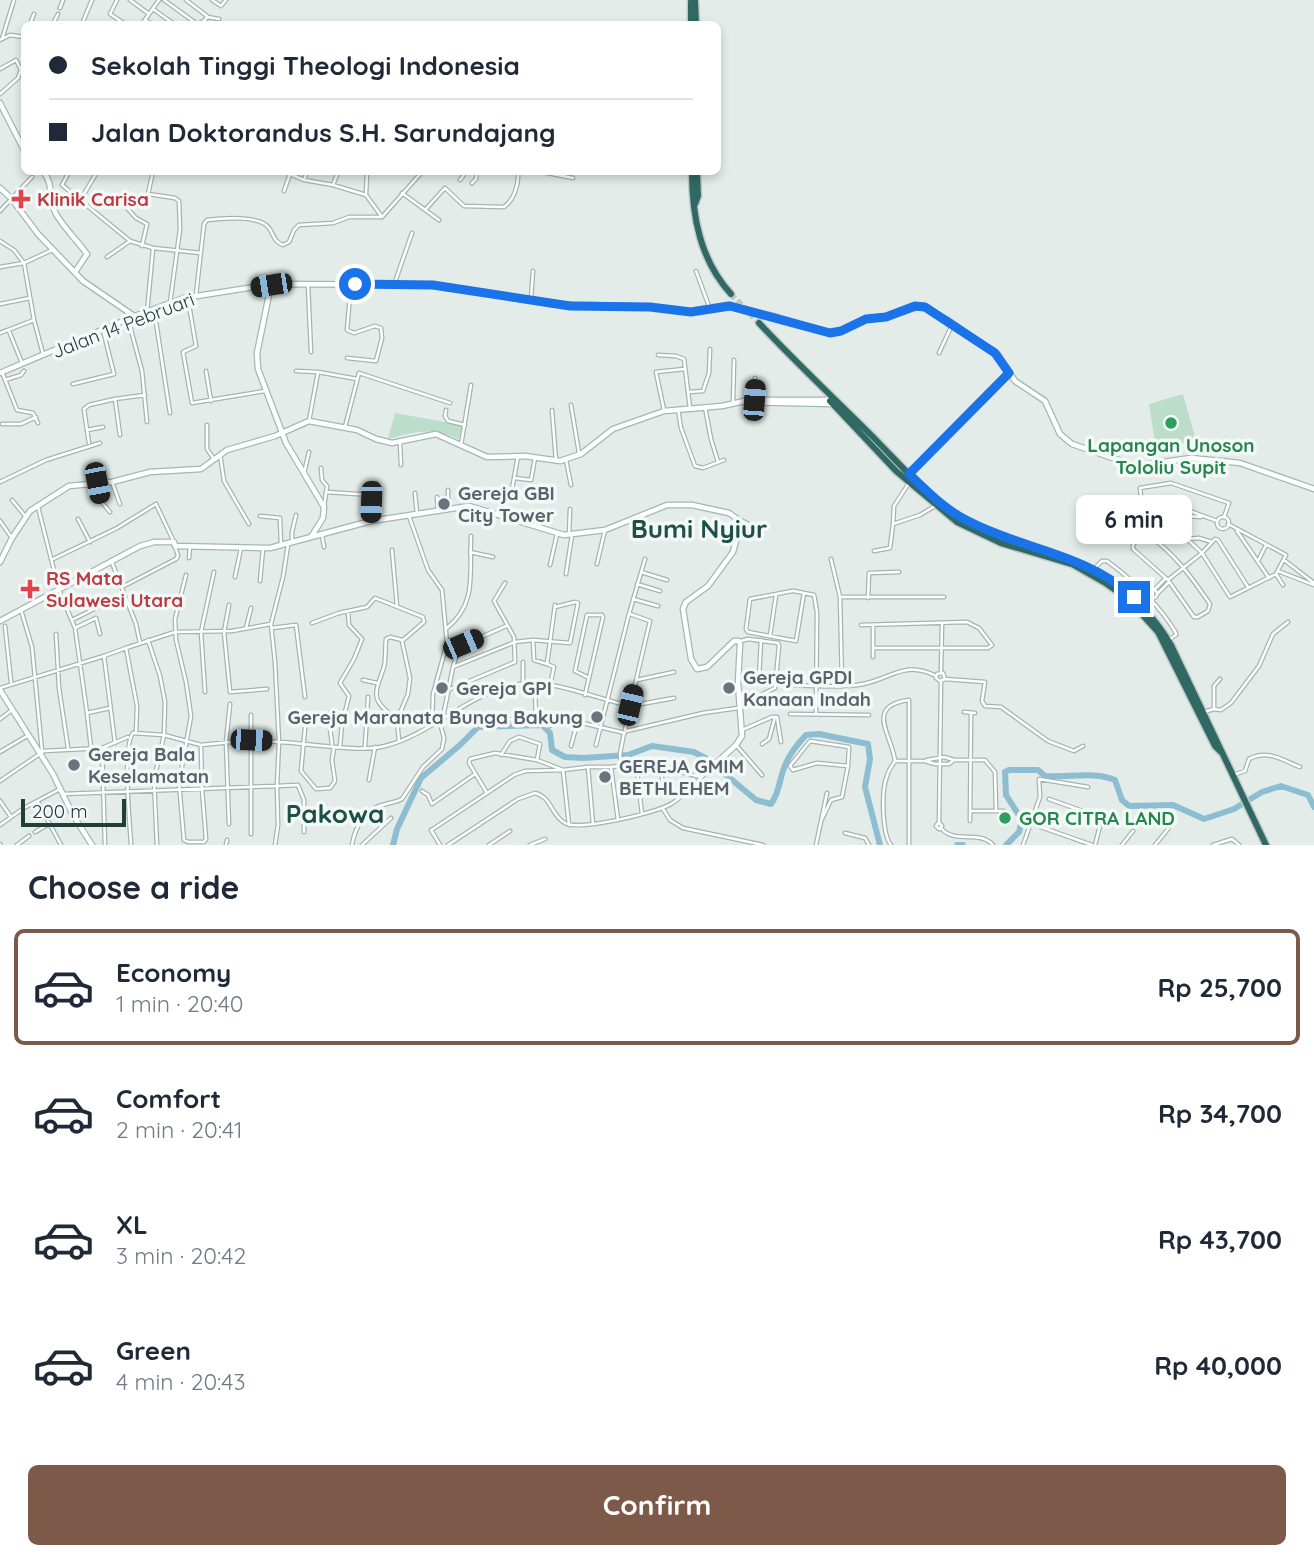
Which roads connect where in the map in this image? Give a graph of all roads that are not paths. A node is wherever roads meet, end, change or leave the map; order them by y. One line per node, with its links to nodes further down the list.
1 (13, 0): 29 (street)
2 (63, 0): 12 (street)
3 (92, 0): 22 (street)
4 (117, 0): 23 (street)
5 (130, 0): 16 (street)
6 (159, 0): 13 (street)
7 (164, 0): 25 (street)
8 (186, 0): 17 (street)
9 (212, 0): 10 (street)
10 (226, 0)
11 (693, 0): 27 (highway)
12 (60, 8)
13 (153, 9): 16 (street); 24 (street)
14 (58, 13): 21 (street)
15 (34, 14): 20 (street)
16 (149, 14): 19 (street)
17 (207, 17): 18 (street); 26 (street)
18 (219, 19)
19 (145, 20)
20 (31, 21)
21 (54, 21)
22 (84, 21)
23 (120, 21)
24 (170, 21)
25 (194, 21)
26 (202, 21)
27 (693, 21)
28 (21, 37): 29 (street)
29 (1, 39)
30 (0, 69): 31 (street)
31 (0, 94)
32 (0, 103): 33 (street)
33 (21, 144)
34 (45, 175): 81 (street)
35 (67, 175): 61 (street)
36 (95, 175): 61 (street)
37 (290, 175): 57 (street)
38 (292, 175): 52 (street)
39 (306, 175): 52 (street)
40 (337, 175): 55 (street)
41 (367, 175): 59 (street)
42 (419, 175): 58 (street)
43 (464, 175): 53 (street)
44 (477, 175): 54 (street)
45 (517, 175): 64 (street)
46 (558, 175): 51 (street)
47 (692, 175): 62 (highway)
48 (698, 175): 62 (highway)
49 (152, 176): 74 (street)
50 (32, 177): 60 (street)
51 (573, 178)
52 (304, 180): 55 (street)
53 (460, 180)
54 (472, 183)
55 (333, 186): 59 (street)
56 (0, 188): 60 (street)
57 (284, 191)
58 (402, 193): 64 (street); 66 (street)
59 (366, 195): 66 (street)
60 (11, 198): 65 (street); 73 (street)
61 (81, 199): 69 (street)
62 (695, 204): 86 (highway)
63 (126, 207): 71 (street)
64 (425, 210): 67 (street)
65 (0, 211)
66 (382, 217): 75 (street)
67 (439, 220)
68 (412, 233): 85 (street)
69 (130, 241): 71 (street); 76 (street)
70 (0, 242): 77 (street)
71 (142, 246): 72 (street)
72 (153, 248): 74 (street); 96 (street)
73 (52, 250): 77 (street); 81 (street)
74 (177, 251): 75 (street); 91 (street)
75 (201, 253): 87 (street)
76 (107, 257)
77 (24, 263): 78 (street); 89 (street)
78 (0, 267)
79 (534, 271): 90 (street)
80 (696, 271): 95 (street)
81 (75, 272): 93 (street)
82 (308, 284): 83 (street, Jalan 14 Pebruari); 84 (street, Jalan 14 Pebruari); 106 (street)
83 (351, 284): 85 (street, Jalan 14 Pebruari); 111 (street)
84 (271, 285): 87 (street, Jalan 14 Pebruari); 126 (street)
85 (394, 285): 90 (street, Jalan 14 Pebruari)
86 (731, 294)
87 (196, 296): 88 (street, Jalan 14 Pebruari)
88 (188, 297): 91 (street, Jalan 14 Pebruari); 131 (street)
89 (30, 298): 92 (street); 98 (street)
90 (531, 301): 95 (street, Jalan 14 Pebruari)
91 (170, 303): 94 (street, Jalan 14 Pebruari)
92 (0, 304)
93 (125, 309): 97 (street); 99 (street)
94 (154, 309): 96 (street, Jalan 14 Pebruari); 143 (street)
95 (710, 309): 101 (street, Jalan 14 Pebruari)
96 (146, 312): 97 (street, Jalan 14 Pebruari)
97 (135, 316): 99 (street, Jalan 14 Pebruari)
98 (34, 320): 102 (street); 108 (street)
99 (127, 320): 103 (street, Jalan 14 Pebruari); 128 (street)
100 (759, 323): 110 (highway)
101 (953, 323): 107 (street); 120 (street, Jalan 14 Pebruari)
102 (9, 330): 104 (street); 113 (street)
103 (103, 330): 108 (street, Jalan 14 Pebruari); 124 (street)
104 (0, 334)
105 (710, 349): 127 (street)
106 (311, 352)
107 (939, 353)
108 (43, 355): 113 (street, Jalan 14 Pebruari)
109 (658, 355): 114 (street)
110 (792, 357): 134 (highway); 145 (highway)
111 (347, 358)
112 (734, 360): 135 (street)
113 (22, 363): 118 (street, Jalan 14 Pebruari)
114 (684, 369): 127 (street); 142 (street)
115 (24, 371): 123 (street)
116 (206, 371): 131 (street)
117 (296, 371): 119 (street)
118 (1, 372): 123 (street)
119 (318, 372): 122 (street); 146 (street)
120 (1009, 373): 174 (street); 182 (street, Jalan 14 Pebruari)
121 (755, 378): 130 (street)
122 (357, 379): 133 (street); 153 (street)
123 (5, 380): 144 (street)
124 (73, 384)
125 (471, 386): 151 (street)
126 (265, 391): 131 (street); 155 (street)
127 (689, 392): 138 (street)
128 (145, 395): 129 (street); 148 (street)
129 (115, 399): 154 (street); 156 (street)
130 (754, 400): 132 (street); 134 (street)
131 (211, 401)
132 (744, 401): 134 (street); 135 (street)
133 (450, 402)
134 (831, 402): 145 (highway)
135 (733, 404): 137 (street)
136 (571, 405): 163 (street)
137 (705, 407): 138 (street); 170 (street)
138 (690, 408): 139 (street)
139 (678, 409): 142 (street); 170 (street)
140 (446, 410): 151 (street)
141 (552, 410): 169 (street)
142 (664, 411): 163 (street)
143 (170, 413)
144 (36, 417): 147 (street); 149 (street)
145 (851, 419): 174 (highway); 180 (highway)
146 (309, 421): 153 (street); 155 (street)
147 (38, 422)
148 (147, 422)
149 (2, 425)
150 (207, 425): 166 (street)
151 (465, 425): 160 (street)
152 (103, 427): 154 (street)
153 (345, 427): 159 (street)
154 (87, 430): 157 (street)
155 (281, 433): 162 (street); 173 (street)
156 (120, 435)
157 (89, 443)
158 (100, 443): 176 (street)
159 (400, 443): 160 (street); 171 (street)
160 (461, 445): 164 (street)
161 (309, 453): 173 (street)
162 (220, 454): 166 (street); 213 (street)
163 (579, 455): 167 (street)
164 (518, 456): 165 (street); 175 (street)
165 (535, 457): 169 (street); 175 (street)
166 (214, 459): 177 (street)
167 (566, 460): 169 (street); 181 (street)
168 (724, 460): 170 (street)
169 (556, 461)
170 (718, 463)
171 (401, 466)
172 (321, 468): 184 (street)
173 (304, 473): 193 (street)
174 (909, 474): 226 (highway)
175 (515, 478): 187 (street)
176 (0, 482)
177 (112, 482): 178 (street); 191 (street)
178 (97, 483): 190 (street); 197 (street)
179 (376, 483): 186 (street)
180 (909, 483): 192 (highway); 214 (street)
181 (570, 485)
182 (1314, 489)
183 (448, 490): 196 (street)
184 (326, 492): 186 (street); 193 (street)
185 (415, 493): 201 (street)
186 (372, 495): 211 (street)
187 (512, 495)
188 (438, 497): 198 (street)
189 (12, 500): 205 (street)
190 (37, 504): 205 (street); 245 (street)
191 (120, 504)
192 (935, 506): 214 (street); 226 (highway)
193 (324, 507): 225 (street)
194 (1142, 507): 200 (street); 206 (street); 208 (street)
195 (570, 509): 222 (street)
196 (448, 510): 198 (street); 220 (street)
197 (110, 512)
198 (438, 512): 201 (street)
199 (1134, 512): 200 (street)
200 (1143, 513): 208 (street)
201 (417, 514): 203 (street)
202 (296, 515): 231 (street)
203 (409, 515): 211 (street); 303 (street)
204 (260, 516): 234 (street)
205 (26, 517): 224 (street)
206 (1224, 517): 212 (street); 215 (street)
207 (736, 518): 216 (street); 219 (street); 317 (street)
208 (1206, 518): 212 (street)
209 (78, 519): 228 (street)
210 (0, 521): 224 (street)
211 (371, 521): 221 (street)
212 (1217, 521): 215 (street)
213 (248, 524)
214 (893, 524): 239 (street)
215 (1228, 524): 218 (street)
216 (605, 530): 222 (street); 252 (street)
217 (1176, 530): 227 (street)
218 (1237, 530): 232 (street); 250 (street)
219 (762, 531)
220 (557, 534): 222 (street); 253 (street)
221 (322, 535): 225 (street); 235 (street)
222 (571, 535): 260 (street)
223 (471, 536): 240 (street)
224 (12, 538): 241 (street)
225 (310, 538): 231 (street)
226 (998, 538): 255 (highway); 413 (highway)
227 (1187, 539): 229 (street); 242 (street)
228 (90, 542): 230 (street); 245 (street)
229 (1212, 542): 242 (street); 272 (street)
230 (175, 543): 233 (street); 249 (street); 271 (street)
231 (290, 544): 234 (street); 301 (street)
232 (1266, 545): 248 (street); 250 (street)
233 (190, 546): 236 (street); 244 (street)
234 (281, 546): 237 (street)
235 (324, 547)
236 (241, 548): 237 (street); 262 (street)
237 (262, 549): 266 (street)
238 (392, 550): 284 (street)
239 (874, 551)
240 (470, 552): 243 (street); 303 (street)
241 (2, 553): 251 (street)
242 (1202, 553): 254 (street); 272 (street)
243 (493, 557)
244 (189, 558)
245 (53, 559): 273 (street)
246 (645, 559): 257 (street)
247 (831, 559): 278 (street)
248 (1284, 559): 259 (street); 269 (street)
249 (111, 560): 271 (street); 273 (street)
250 (1258, 561): 263 (street)
251 (0, 562)
252 (597, 564)
253 (550, 565)
254 (1184, 566): 265 (street); 265 (street); 265 (street)
255 (1094, 569): 280 (street); 286 (highway)
256 (215, 572): 306 (street)
257 (641, 572): 264 (street); 268 (street)
258 (899, 572): 281 (street)
259 (1277, 573): 263 (street); 269 (street); 270 (street)
260 (566, 574)
261 (186, 575): 305 (street)
262 (235, 577)
263 (1269, 578): 272 (street)
264 (667, 580)
265 (1168, 580): 275 (street)
266 (260, 581)
267 (505, 583): 297 (street)
268 (637, 584): 274 (street); 282 (street)
269 (1314, 584)
270 (1283, 585)
271 (122, 587): 318 (street)
272 (1248, 587)
273 (59, 590): 289 (street); 292 (street)
274 (660, 591)
275 (1156, 592): 280 (street); 280 (street)
276 (804, 593): 277 (street); 310 (street); 347 (street)
277 (776, 595): 310 (street); 310 (street)
278 (840, 597): 281 (street); 344 (street)
279 (944, 597): 281 (street)
280 (1150, 597): 286 (street); 315 (street)
281 (868, 598)
282 (633, 599): 285 (street); 291 (street)
283 (229, 606): 307 (street)
284 (397, 606): 290 (street); 312 (street)
285 (657, 606)
286 (1142, 606): 315 (highway)
287 (98, 607): 292 (street)
288 (251, 608): 304 (street)
289 (21, 610): 293 (street); 333 (street)
290 (348, 611): 294 (street); 402 (street)
291 (629, 614): 339 (street); 356 (street)
292 (72, 620): 302 (street)
293 (0, 621)
294 (312, 622)
295 (1288, 622): 361 (street)
296 (942, 624): 299 (street); 322 (street); 322 (street)
297 (507, 625): 319 (street); 328 (street)
298 (861, 625): 299 (street)
299 (873, 625): 321 (street)
300 (5, 626): 341 (street)
301 (271, 626): 304 (street); 353 (street); 394 (street)
302 (75, 628): 309 (street); 326 (street)
303 (447, 628): 378 (street)
304 (246, 629): 307 (street)
305 (175, 632): 306 (street); 311 (street); 390 (street)
306 (201, 632): 307 (street); 350 (street)
307 (224, 632): 349 (street)
308 (56, 634): 329 (street)
309 (100, 634)
310 (770, 636)
311 (148, 640): 318 (street); 387 (street)
312 (402, 640): 340 (street); 376 (street)
313 (533, 640): 316 (street); 319 (street); 327 (street)
314 (761, 640): 317 (street); 335 (street); 359 (street)
315 (1168, 640): 364 (highway)
316 (552, 641): 316 (street); 327 (street)
317 (739, 641): 359 (street)
318 (140, 642): 320 (street)
319 (515, 642): 328 (street); 351 (street)
320 (125, 648): 323 (street); 386 (street)
321 (873, 648): 322 (street); 324 (street)
322 (941, 649): 331 (street)
323 (104, 656): 326 (street); 360 (street)
324 (873, 657)
325 (523, 662): 342 (street)
326 (80, 663): 329 (street); 365 (street)
327 (547, 664): 346 (street)
328 (453, 667): 351 (street)
329 (58, 670): 333 (street); 408 (street)
330 (674, 672): 339 (street)
331 (941, 672): 332 (street); 338 (street)
332 (936, 676): 338 (street); 344 (street)
333 (35, 677): 341 (street); 412 (street)
334 (589, 678): 334 (street); 352 (street)
335 (759, 678)
336 (1220, 679): 361 (street)
337 (363, 680): 340 (street)
338 (943, 680): 405 (street); 415 (street)
339 (635, 681): 358 (street)
340 (377, 683): 376 (street)
341 (11, 684): 348 (street)
342 (523, 684): 343 (street); 372 (street)
343 (535, 684): 346 (street); 379 (street)
344 (842, 684): 347 (street)
345 (791, 685): 347 (street)
346 (550, 686): 352 (street)
347 (816, 686): 368 (street)
348 (0, 689): 362 (street)
349 (267, 689)
350 (205, 691)
351 (448, 691): 372 (street)
352 (585, 695): 356 (street)
353 (305, 697)
354 (368, 697): 406 (street)
355 (674, 698): 358 (street)
356 (607, 701): 358 (street); 383 (street)
357 (230, 704): 393 (street)
358 (630, 705): 385 (street)
359 (740, 706): 384 (street); 385 (street)
360 (110, 708): 365 (street); 396 (street)
361 (1214, 709): 364 (street)
362 (12, 710): 374 (street); 388 (street)
363 (964, 712): 416 (street)
364 (1204, 712): 413 (highway)
365 (87, 713): 409 (street)
366 (328, 713): 401 (street)
367 (580, 713): 377 (street)
368 (816, 714): 370 (street); 371 (street)
369 (251, 715): 391 (street)
370 (790, 715)
371 (869, 715)
372 (443, 717): 375 (street)
373 (775, 717): 384 (street); 395 (street); 398 (street)
374 (0, 719)
375 (439, 719): 378 (street); 490 (street)
376 (397, 720): 392 (street)
377 (578, 722): 383 (street); 403 (street)
378 (432, 723): 392 (street)
379 (536, 723): 380 (street); 381 (street)
380 (496, 725)
381 (550, 726)
382 (305, 728): 397 (street)
383 (601, 728): 385 (street); 404 (street)
384 (742, 730): 400 (street)
385 (625, 731): 422 (street)
386 (136, 732): 387 (street); 389 (street)
387 (164, 734): 390 (street); 444 (street)
388 (27, 736): 411 (street); 412 (street)
389 (130, 737): 396 (street); 447 (street)
390 (187, 740): 399 (street); 442 (street)
391 (251, 740): 393 (street); 394 (street); 439 (street)
392 (399, 741): 407 (street)
393 (226, 742): 399 (street); 441 (street)
394 (279, 742): 397 (street); 438 (street)
395 (781, 742)
396 (115, 743): 410 (street)
397 (305, 743): 401 (street); 401 (street)
398 (762, 744)
399 (201, 745): 443 (street)
400 (736, 745): 429 (street); 433 (street)
401 (333, 746): 402 (street)
402 (340, 746): 406 (street)
403 (571, 746)
404 (596, 746)
405 (1083, 746)
406 (365, 747): 407 (street)
407 (375, 747): 436 (street)
408 (68, 748): 409 (street); 412 (street)
409 (91, 748): 410 (street)
410 (102, 748): 449 (street)
411 (0, 752)
412 (41, 753): 437 (street); 446 (street)
413 (1223, 754): 434 (highway)
414 (501, 755): 417 (street); 417 (street); 432 (street)
415 (940, 757): 419 (street); 421 (street); 424 (street)
416 (971, 759): 419 (street); 456 (street); 457 (street)
417 (537, 760): 431 (street)
418 (910, 760): 420 (street); 420 (street); 421 (street); 500 (street)
419 (954, 760): 424 (street)
420 (895, 761): 499 (street)
421 (925, 761): 424 (street)
422 (621, 763): 423 (street); 427 (street)
423 (636, 764): 428 (street); 460 (street)
424 (940, 764): 482 (street)
425 (848, 766): 425 (street); 464 (street)
426 (588, 767): 427 (street); 431 (street); 469 (street)
427 (611, 767): 465 (street)
428 (661, 767): 435 (street); 448 (street)
429 (712, 767): 435 (street)
430 (1300, 767): 434 (street)
431 (563, 769): 450 (street); 471 (street)
432 (475, 773): 445 (street); 450 (street)
433 (762, 775)
434 (1233, 775): 507 (highway)
435 (701, 777): 455 (street)
436 (369, 780)
437 (0, 781)
438 (277, 786): 439 (street); 477 (street); 489 (street)
439 (252, 787): 441 (street); 479 (street)
440 (1088, 787): 501 (street)
441 (228, 788): 443 (street); 468 (street)
442 (179, 789): 443 (street); 443 (street); 444 (street)
443 (202, 789)
444 (155, 791): 447 (street); 488 (street)
445 (422, 791)
446 (61, 792): 449 (street); 453 (street); 485 (street)
447 (129, 792): 449 (street); 487 (street)
448 (654, 792)
449 (103, 793): 486 (street)
450 (486, 793): 492 (street)
451 (827, 793): 464 (street)
452 (1049, 799): 502 (street)
453 (37, 800): 461 (street); 467 (street)
454 (0, 802): 461 (street)
455 (663, 808): 460 (street); 496 (street)
456 (996, 810): 457 (street); 458 (street)
457 (971, 811): 466 (street)
458 (1004, 811)
459 (499, 812): 462 (street); 471 (street); 493 (street)
460 (642, 814): 465 (street)
461 (11, 817): 470 (street)
462 (502, 817)
463 (391, 818): 491 (street)
464 (822, 819): 497 (street)
465 (618, 820): 469 (street)
466 (970, 821)
467 (49, 824): 476 (street); 484 (street)
468 (229, 824)
469 (593, 824): 471 (street)
470 (0, 825)
471 (569, 825)
472 (1035, 825): 502 (street)
473 (1168, 830): 504 (street)
474 (510, 831): 494 (street)
475 (1133, 831): 503 (street)
476 (35, 832)
477 (304, 832)
478 (845, 833): 498 (street)
479 (251, 834)
480 (29, 836): 483 (street)
481 (545, 839): 495 (street)
482 (992, 844)
483 (17, 845)
484 (61, 845)
485 (92, 845)
486 (105, 845)
487 (131, 845)
488 (157, 845)
489 (275, 845)
490 (352, 845)
491 (362, 845)
492 (440, 845)
493 (448, 845)
494 (489, 845)
495 (530, 845)
496 (763, 845)
497 (816, 845)
498 (869, 845)
499 (891, 845)
500 (909, 845)
501 (1023, 845)
502 (1093, 845)
503 (1122, 845)
504 (1155, 845)
505 (1213, 845): 506 (street)
506 (1239, 845)
507 (1266, 845)

